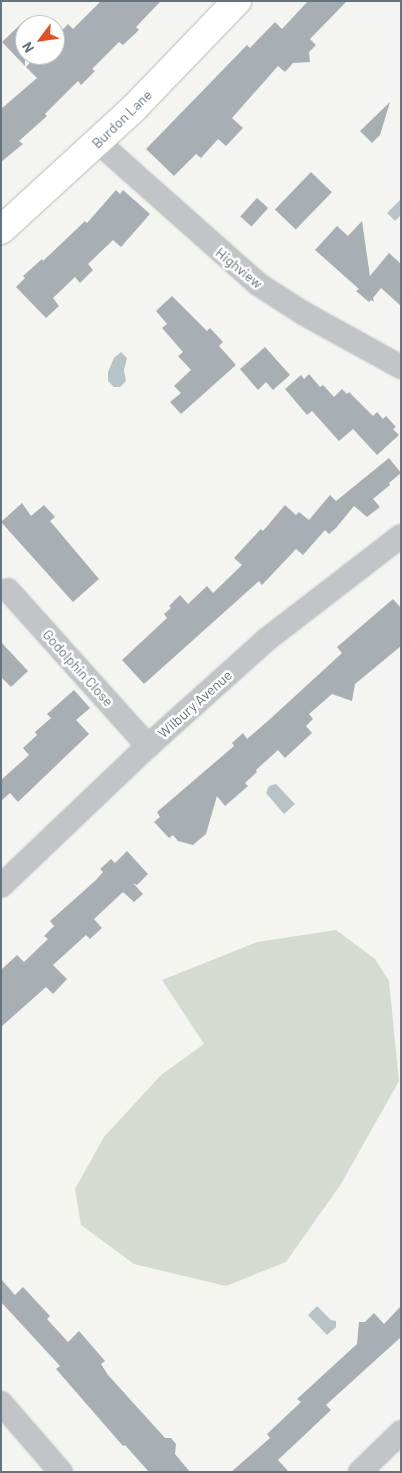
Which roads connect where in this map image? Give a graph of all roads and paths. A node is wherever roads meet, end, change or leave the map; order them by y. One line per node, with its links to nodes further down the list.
1 (237, 1): 2 (street, Burdon Lane)
2 (98, 142): 3 (street, Burdon Lane); 4 (street, Highview)
3 (1, 230)
4 (401, 366)
5 (401, 536): 7 (street, Wilbury Avenue)
6 (8, 590): 7 (street, Godolphin Close)
7 (148, 746): 8 (street, Wilbury Avenue)
8 (1, 886)
9 (1, 1404): 11 (street)
10 (401, 1432): 12 (street)
11 (61, 1472)
12 (360, 1472)

